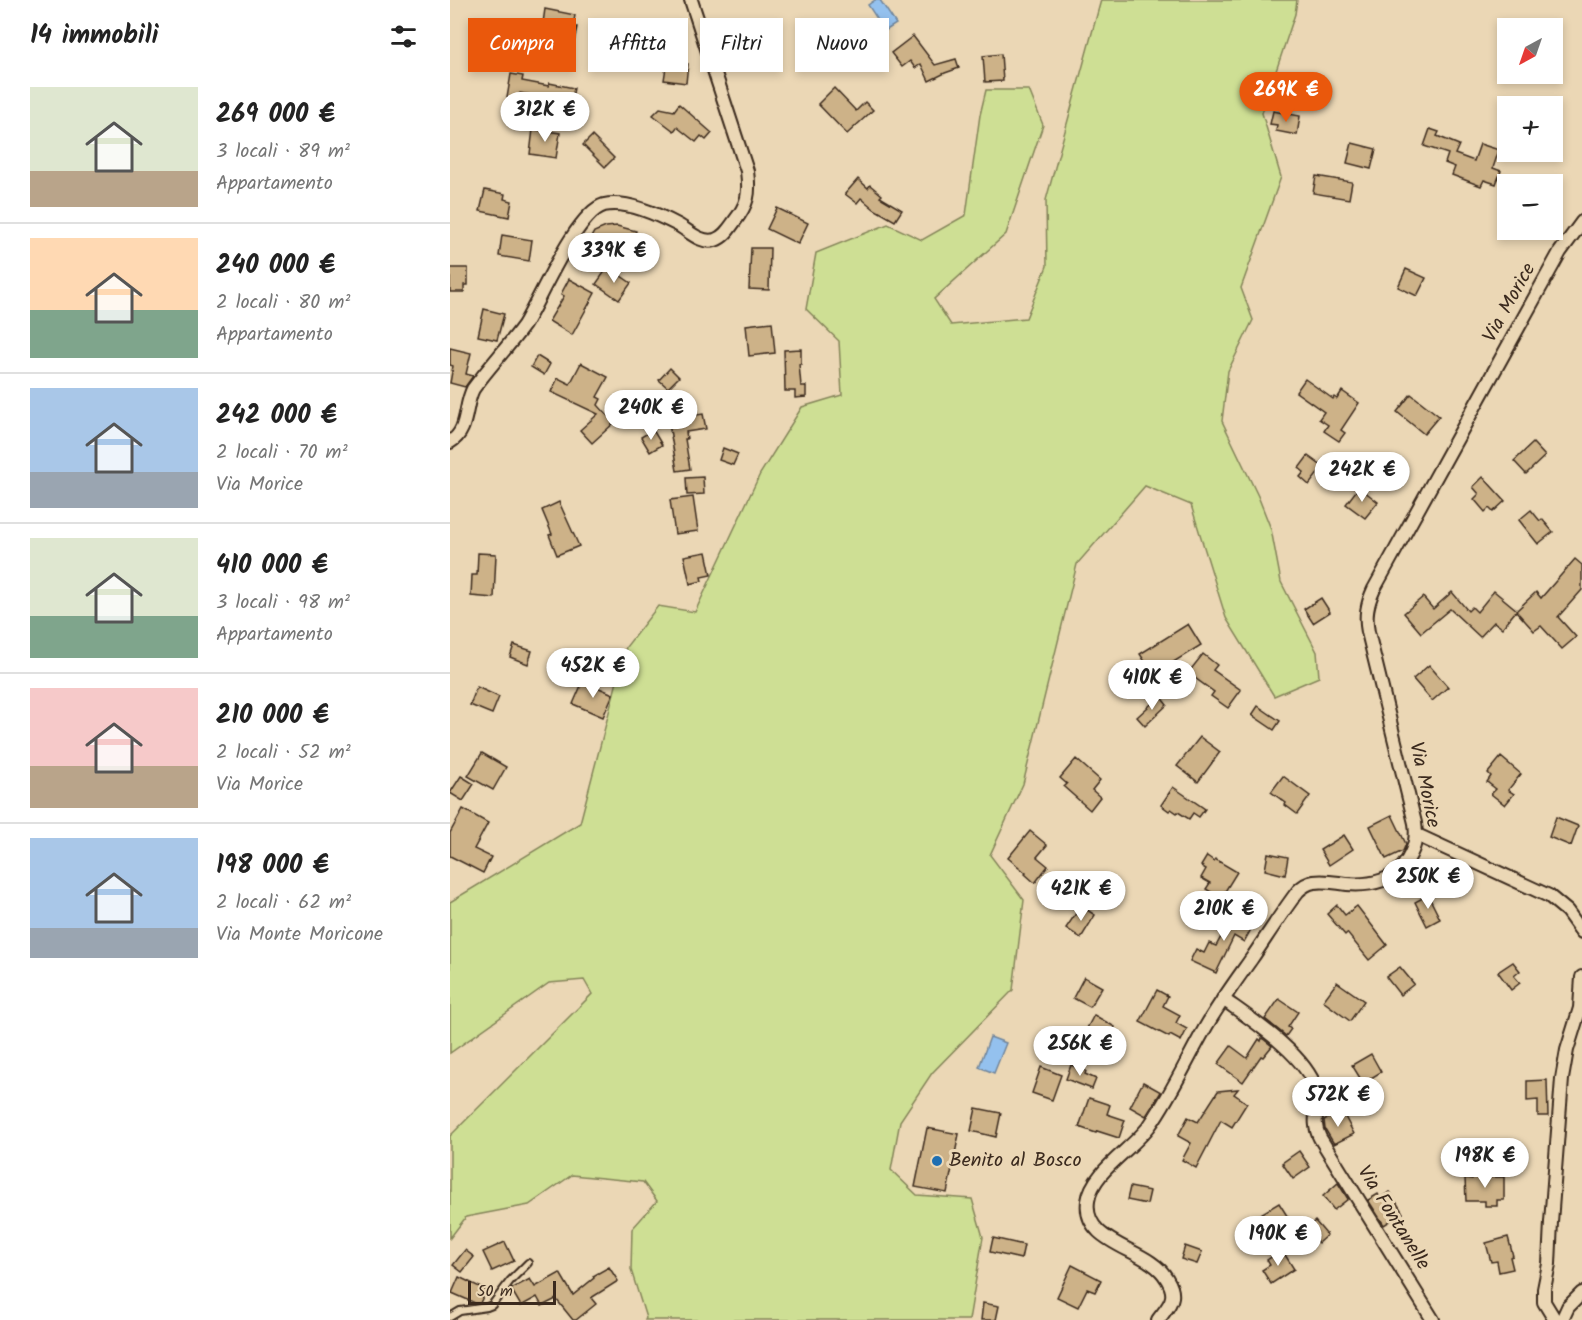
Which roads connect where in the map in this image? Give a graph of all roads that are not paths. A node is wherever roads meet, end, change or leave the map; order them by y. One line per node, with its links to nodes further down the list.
1 (692, 0): 3 (street)
2 (1582, 222): 4 (street, Via Morice)
3 (450, 442)
4 (1417, 835): 5 (street); 7 (street, Via Morice)
5 (1582, 932)
6 (1582, 977): 8 (street)
7 (1224, 999): 12 (street, Via Morice); 13 (street, Via Fontanelle)
8 (1579, 1021): 14 (street)
9 (528, 1263): 11 (lane)
10 (1582, 1293): 15 (street)
11 (450, 1317)
12 (1158, 1320)
13 (1433, 1320)
14 (1555, 1320)
15 (1563, 1320)

